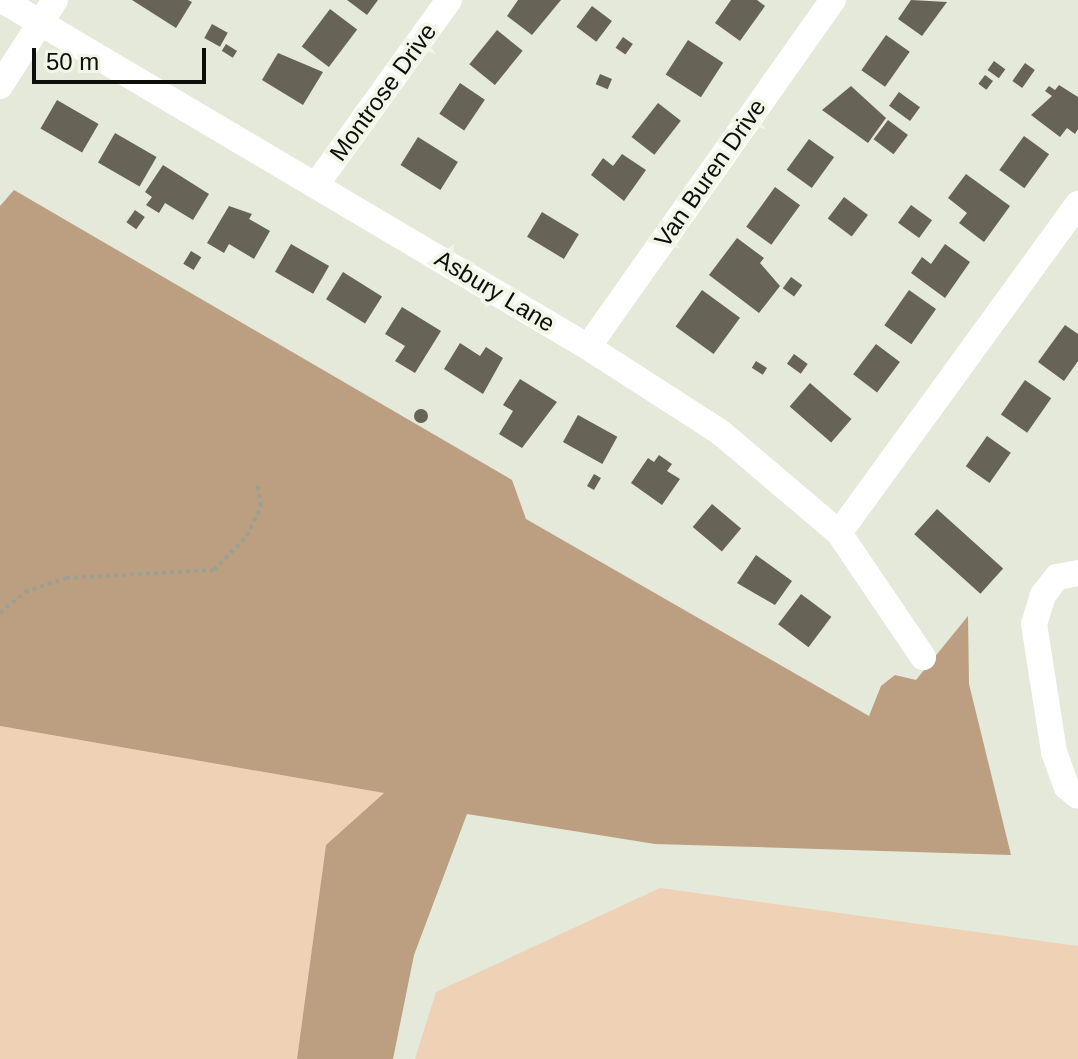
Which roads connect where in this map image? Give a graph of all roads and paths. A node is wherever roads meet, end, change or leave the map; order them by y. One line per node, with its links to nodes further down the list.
1 (2, 0): 5 (street, Asbury Lane)
2 (55, 0): 5 (street)
3 (449, 0): 7 (street, Montrose Drive)
4 (833, 0): 9 (street, Van Buren Drive)
5 (40, 23): 6 (street); 7 (street, Asbury Lane)
6 (0, 86)
7 (316, 185): 9 (street, Asbury Lane)
8 (1078, 204): 11 (street)
9 (588, 347): 11 (street, Asbury Lane)
10 (257, 483): 13 (path)
11 (839, 533): 14 (street, Asbury Lane)
12 (1078, 573): 15 (street)
13 (0, 613)
14 (923, 657)
15 (1078, 796)

